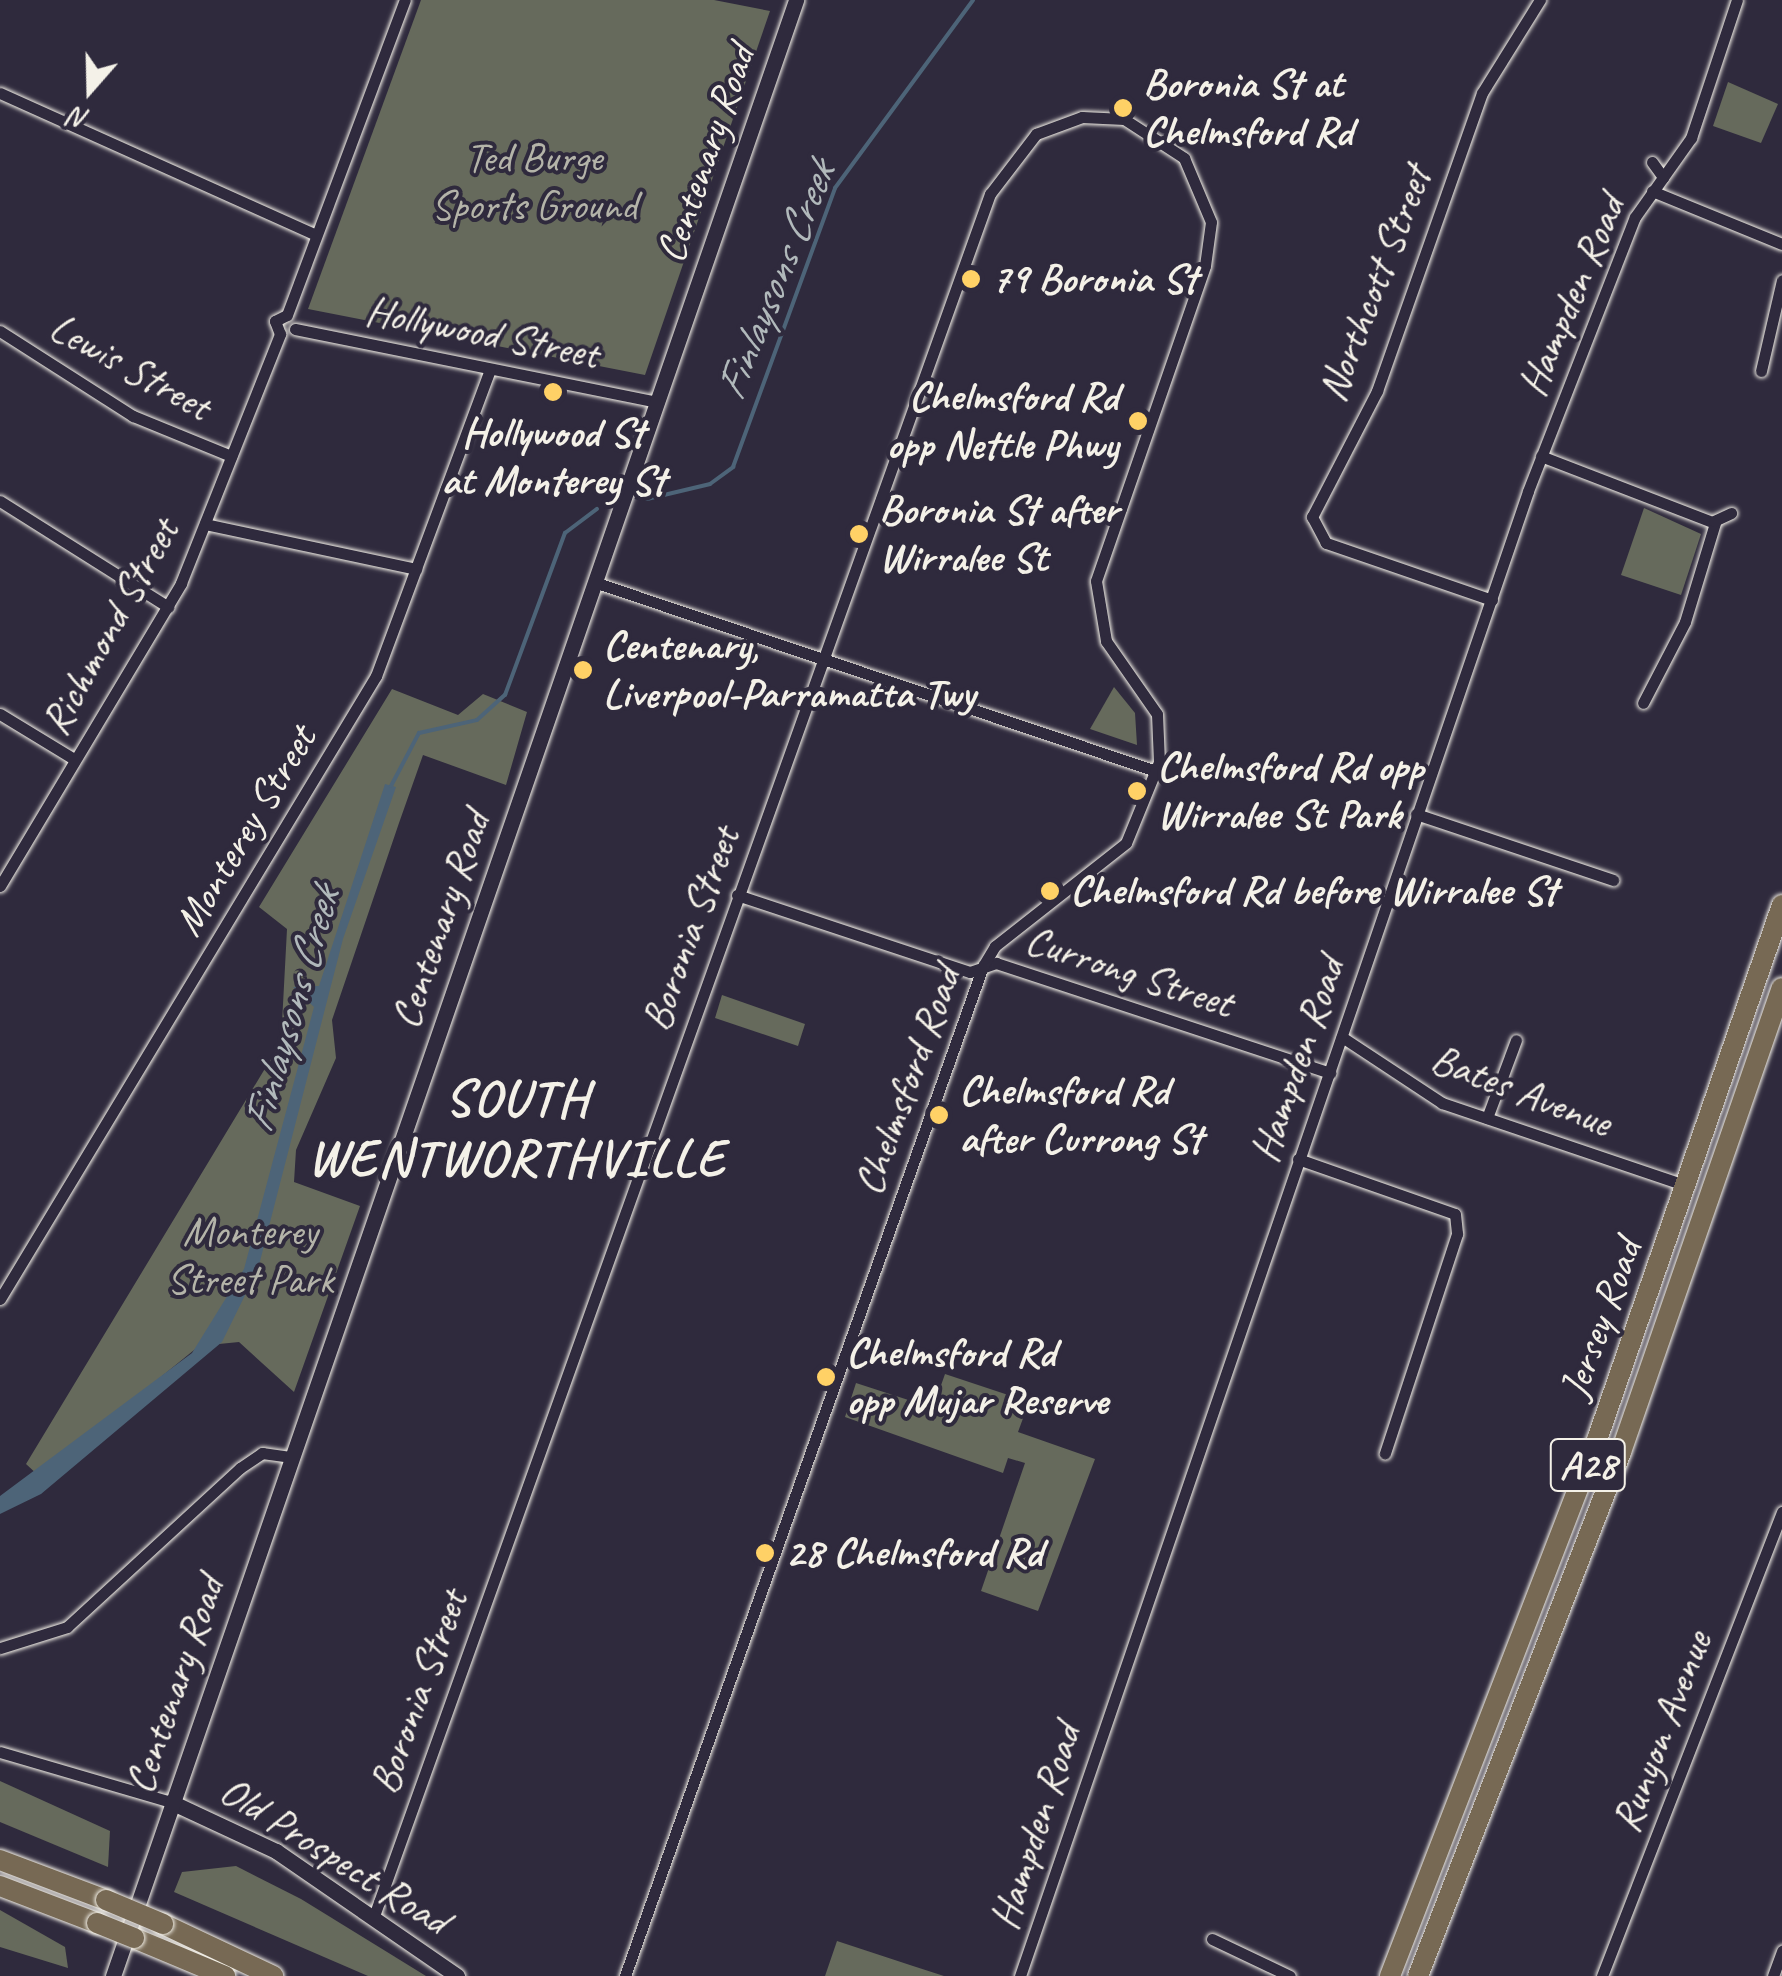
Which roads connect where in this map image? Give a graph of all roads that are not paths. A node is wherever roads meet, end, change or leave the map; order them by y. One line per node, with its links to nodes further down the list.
1 (406, 0): 10 (street)
2 (796, 0): 19 (main road, Centenary Road)
3 (1540, 0): 28 (street, Northcott Street)
4 (1737, 0): 8 (street, Hampden Road)
5 (0, 93): 10 (street)
6 (1138, 124): 30 (street, Boronia Street); 34 (street, Chelmsford Road)
7 (1652, 162): 8 (street, Hampden Road)
8 (1663, 177): 9 (street, Hampden Road)
9 (1652, 191): 11 (street); 21 (street, Hampden Road)
10 (316, 236): 13 (street)
11 (1782, 244)
12 (1782, 280): 18 (street)
13 (287, 315): 14 (street); 16 (street, Richmond Street)
14 (294, 329): 16 (street); 17 (street, Hollywood Street)
15 (0, 331): 20 (street, Lewis Street)
16 (280, 334): 20 (street, Richmond Street)
17 (490, 370): 19 (street, Hollywood Street); 26 (street, Monterey Street)
18 (1761, 372)
19 (657, 402): 27 (main road, Centenary Road)
20 (231, 456): 25 (street, Richmond Street)
21 (1541, 456): 24 (street); 28 (street, Hampden Road)
22 (0, 501): 29 (street)
23 (1731, 513): 24 (street)
24 (1714, 521): 31 (street)
25 (205, 524): 26 (street); 29 (street, Richmond Street)
26 (416, 569): 48 (street, Monterey Street)
27 (594, 582): 30 (street); 50 (main road, Centenary Road)
28 (1492, 600): 35 (street, Hampden Road)
29 (168, 607): 33 (street, Richmond Street)
30 (825, 662): 34 (street); 38 (street, Boronia Street)
31 (1643, 703)
32 (0, 714): 33 (street)
33 (74, 759): 37 (street, Richmond Street)
34 (1156, 771): 40 (street, Chelmsford Road)
35 (1416, 814): 36 (street); 42 (street, Hampden Road)
36 (1613, 880)
37 (0, 886)
38 (737, 895): 40 (street, Currong Street); 57 (street, Boronia Street)
39 (1782, 905): 47 (highway, Jersey Road / A28)
40 (983, 966): 44 (street, Currong Street); 66 (street, Chelmsford Road)
41 (1782, 988): 70 (highway, Jersey Road / A28)
42 (1342, 1037): 44 (street, Hampden Road); 45 (street, Bates Avenue)
43 (1516, 1040): 45 (street)
44 (1330, 1073): 46 (street, Hampden Road)
45 (1488, 1118): 47 (street, Bates Avenue)
46 (1298, 1160): 49 (street); 67 (street, Hampden Road)
47 (1686, 1186): 69 (highway, Jersey Road / A28)
48 (0, 1300)
49 (1384, 1453)
50 (292, 1458): 52 (street); 54 (main road, Centenary Road)
51 (1782, 1512): 71 (street, Runyon Avenue)
52 (0, 1648)
53 (0, 1752): 54 (street)
54 (171, 1802): 57 (main road, Old Prospect Road); 61 (main road, Centenary Road)
55 (0, 1860): 64 (highway, bridge)
56 (0, 1886): 59 (highway, bridge)
57 (374, 1916): 65 (main road, Old Prospect Road)
58 (1212, 1939): 68 (street)
59 (147, 1945): 62 (highway); 63 (highway)
60 (1782, 1951): 72 (street)
61 (113, 1976)
62 (189, 1976)
63 (225, 1976)
64 (273, 1976)
65 (457, 1976)
66 (625, 1976)
67 (1020, 1976)
68 (1290, 1976)
69 (1390, 1976)
70 (1418, 1976)
71 (1602, 1976)
72 (1773, 1976)

